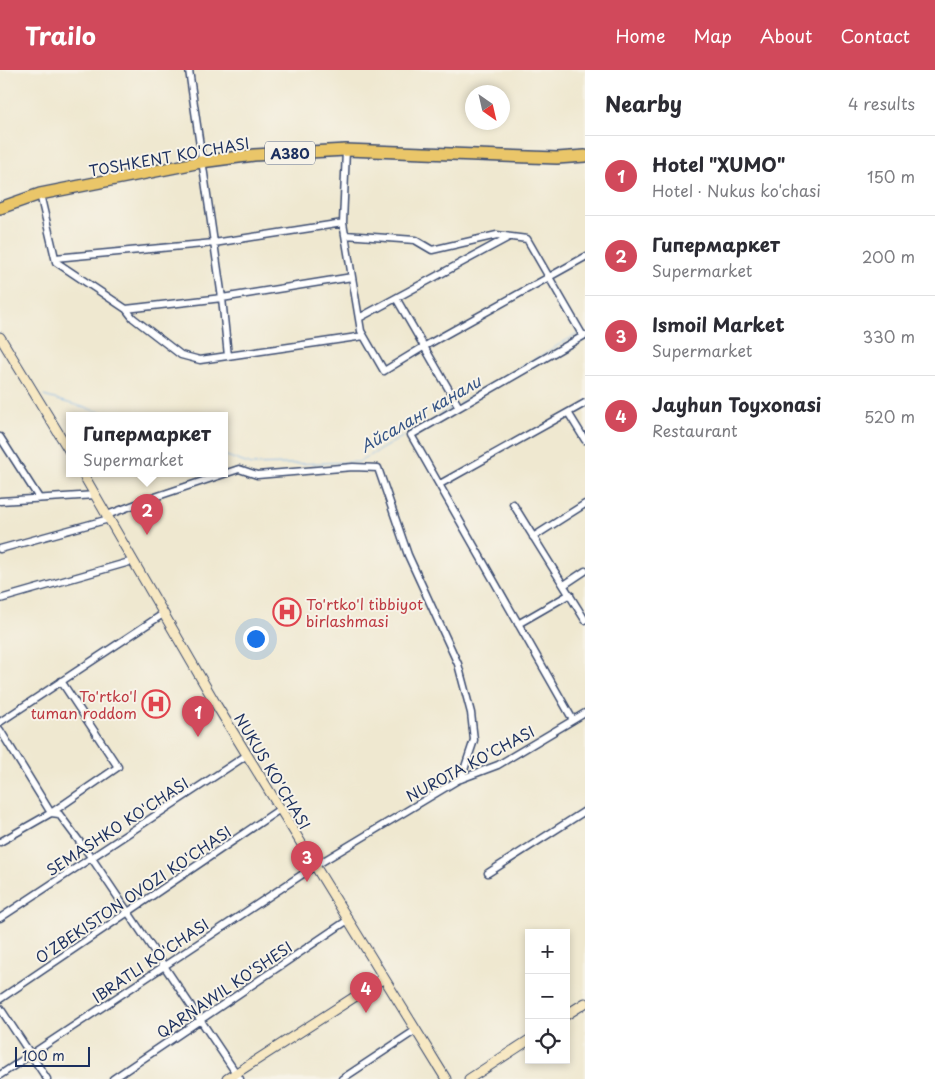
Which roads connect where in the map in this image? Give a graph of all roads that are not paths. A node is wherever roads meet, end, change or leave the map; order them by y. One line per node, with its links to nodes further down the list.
1 (189, 70): 4 (street)
2 (346, 150): 3 (highway, TOSHKENT KO'CHASI / A380); 4 (highway, TOSHKENT KO'CHASI / A380); 7 (street)
3 (585, 156)
4 (201, 162): 5 (highway, TOSHKENT KO'CHASI / A380); 10 (street)
5 (40, 194): 6 (highway, TOSHKENT KO'CHASI / A380); 12 (street)
6 (0, 208)
7 (343, 223): 8 (street); 10 (street)
8 (345, 234): 9 (street); 13 (street)
9 (509, 236): 14 (street); 16 (street)
10 (214, 242): 12 (street); 15 (street)
11 (585, 257): 14 (street)
12 (55, 258): 17 (street)
13 (352, 277): 15 (street); 18 (street)
14 (549, 277): 20 (street); 22 (street)
15 (222, 298): 17 (street); 23 (street)
16 (396, 298): 18 (street); 22 (street)
17 (126, 309): 23 (street)
18 (359, 318): 19 (street)
19 (364, 336): 22 (street); 23 (street)
20 (584, 336): 25 (street)
21 (0, 337): 29 (main road)
22 (425, 346): 25 (street)
23 (228, 356)
24 (585, 403): 26 (street)
25 (460, 407): 33 (street)
26 (569, 414): 28 (street); 33 (street)
27 (0, 437): 35 (street)
28 (585, 440)
29 (66, 445)
30 (228, 474): 56 (street)
31 (85, 477): 34 (main road, NUKUS KO'CHASI)
32 (217, 477): 39 (street)
33 (440, 484): 49 (street)
34 (96, 495): 35 (street); 39 (main road, NUKUS KO'CHASI)
35 (39, 498): 36 (street)
36 (0, 500)
37 (513, 504): 40 (street)
38 (585, 504): 40 (street)
39 (108, 517): 41 (street); 42 (main road, NUKUS KO'CHASI)
40 (533, 537): 44 (street)
41 (0, 549)
42 (133, 561): 46 (street); 47 (main road, NUKUS KO'CHASI)
43 (585, 571): 44 (street)
44 (564, 585): 45 (street)
45 (570, 594): 48 (street); 49 (street)
46 (0, 599)
47 (163, 614): 50 (street); 55 (main road, NUKUS KO'CHASI)
48 (585, 620)
49 (518, 624): 52 (street)
50 (61, 681): 53 (street); 59 (street)
51 (585, 713): 52 (street, NUROTA KO'CHASI)
52 (573, 720): 56 (street, NUROTA KO'CHASI)
53 (0, 722)
54 (0, 730): 59 (street)
55 (247, 755): 57 (main road, NUKUS KO'CHASI); 61 (street, SEMASHKO KO'CHASI)
56 (461, 779): 62 (street, NUROTA KO'CHASI)
57 (280, 809): 62 (main road, NUKUS KO'CHASI); 64 (street, O'ZBEKISTON OVOZI KO'CHASI)
58 (585, 812): 63 (street)
59 (51, 813): 60 (street); 61 (street)
60 (0, 842)
61 (91, 857): 64 (street); 65 (street, SEMASHKO KO'CHASI)
62 (315, 866): 66 (main road, NUKUS KO'CHASI); 67 (street, IBRATLI KO'CHASI)
63 (488, 873)
64 (128, 912): 67 (street); 69 (street, O'ZBEKISTON OVOZI KO'CHASI)
65 (0, 918)
66 (348, 920): 68 (main road, NUKUS KO'CHASI); 73 (street, QARNAWIL KO'SHESI)
67 (164, 966): 73 (street); 76 (street, IBRATLI KO'CHASI)
68 (384, 978): 74 (main road, NUKUS KO'CHASI); 78 (main road)
69 (0, 999)
70 (585, 1002): 72 (main road)
71 (0, 1008): 76 (street)
72 (570, 1012)
73 (201, 1020): 78 (street); 80 (street, QARNAWIL KO'SHESI)
74 (416, 1030): 82 (street); 83 (main road, NUKUS KO'CHASI)
75 (525, 1043): 84 (main road)
76 (31, 1055): 77 (street, IBRATLI KO'CHASI); 79 (street)
77 (0, 1076)
78 (238, 1076): 81 (main road)
79 (47, 1079)
80 (113, 1079)
81 (227, 1079)
82 (342, 1079)
83 (446, 1079)
84 (469, 1079)

